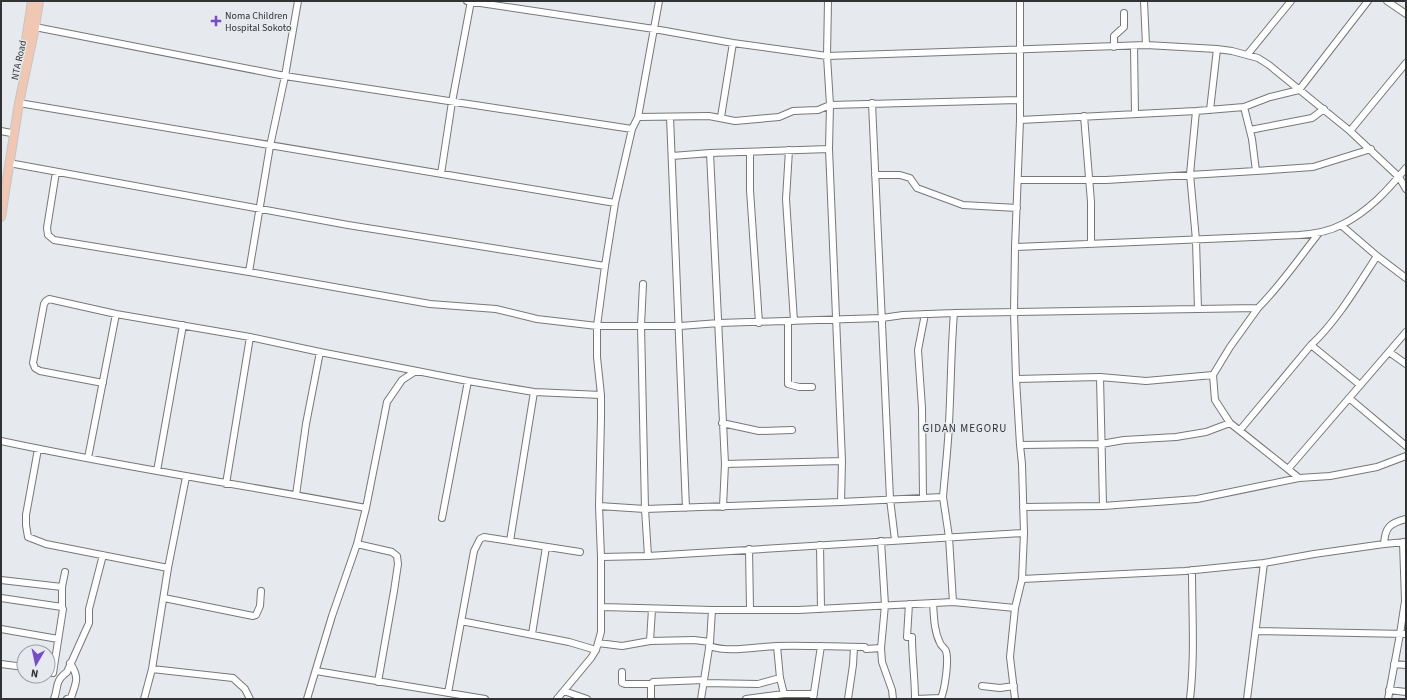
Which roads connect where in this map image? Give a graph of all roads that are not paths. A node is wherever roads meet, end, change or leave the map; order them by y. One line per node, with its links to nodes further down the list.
1 (32, 1): 46 (main road, NTA Road)
2 (39, 1): 14 (main road, NTA Road)
3 (298, 1): 25 (street)
4 (469, 1): 15 (street); 28 (street)
5 (659, 1): 15 (street)
6 (828, 1): 23 (street)
7 (1020, 1): 21 (street)
8 (1144, 1): 17 (street)
9 (1291, 1): 22 (street)
10 (1368, 1): 26 (street)
11 (1387, 1): 13 (street)
12 (1124, 12): 19 (street)
13 (1406, 14)
14 (35, 27): 25 (street); 29 (main road, NTA Road)
15 (654, 29): 16 (street); 38 (street)
16 (733, 43): 23 (street); 40 (street)
17 (1146, 45): 18 (street); 20 (street)
18 (1134, 46): 19 (street); 36 (street)
19 (1114, 47): 21 (street)
20 (1218, 49): 22 (street); 33 (street)
21 (1021, 50): 23 (street); 27 (street)
22 (1247, 55): 26 (street)
23 (827, 56): 31 (street)
24 (1406, 63): 45 (street)
25 (284, 76): 28 (street); 47 (street)
26 (1299, 90): 32 (street); 34 (street)
27 (1019, 100): 30 (street); 41 (street)
28 (452, 102): 42 (street); 58 (street)
29 (19, 103): 47 (street); 54 (main road, NTA Road)
30 (872, 103): 31 (street); 59 (street)
31 (830, 105): 40 (street); 48 (street)
32 (1244, 107): 33 (street); 43 (street)
33 (1210, 110): 35 (street)
34 (1324, 110): 43 (street); 45 (street)
35 (1196, 111): 36 (street); 60 (street)
36 (1135, 114): 37 (street)
37 (1084, 116): 41 (street); 63 (street)
38 (638, 117): 39 (street); 42 (street)
39 (670, 117): 40 (street); 53 (street)
40 (722, 117)
41 (1020, 120): 62 (street)
42 (632, 129): 66 (street)
43 (1250, 130): 57 (street)
44 (1, 131): 46 (street)
45 (1350, 131): 49 (street)
46 (11, 132): 65 (main road, NTA Road)
47 (270, 146): 58 (street); 67 (street)
48 (829, 149): 50 (street); 87 (street)
49 (1371, 149): 57 (street); 61 (street)
50 (789, 150): 51 (street); 88 (street)
51 (750, 152): 52 (street); 89 (street)
52 (710, 153): 53 (street); 90 (street)
53 (672, 156): 94 (street)
54 (9, 163): 56 (street); 69 (main road, NTA Road)
55 (1406, 168): 61 (street)
56 (56, 172): 67 (street); 77 (street)
57 (1256, 172): 60 (street)
58 (441, 174): 66 (street)
59 (875, 174): 68 (street); 86 (street)
60 (1190, 174): 63 (street); 72 (street)
61 (1399, 177): 64 (street); 70 (street)
62 (1018, 180): 63 (street); 68 (street)
63 (1090, 180): 73 (street)
64 (1406, 189)
65 (1, 193)
66 (615, 203): 76 (street)
67 (260, 208): 76 (street); 77 (street)
68 (1016, 208): 74 (street)
69 (1, 218)
70 (1341, 225): 71 (street); 75 (street)
71 (1319, 233): 72 (street); 81 (street)
72 (1196, 240): 73 (street); 80 (street)
73 (1091, 244): 74 (street)
74 (1015, 247): 83 (street)
75 (1377, 256): 78 (street); 97 (street)
76 (605, 266): 93 (street)
77 (249, 272): 93 (street)
78 (1406, 278)
79 (643, 284): 92 (street)
80 (1198, 308): 81 (street); 83 (street)
81 (1258, 308): 102 (street)
82 (954, 312): 83 (street); 85 (street); 131 (street)
83 (1014, 312): 104 (street)
84 (116, 314): 91 (street); 106 (street); 106 (street)
85 (925, 314): 86 (street); 132 (street)
86 (882, 318): 87 (street); 133 (street)
87 (836, 319): 88 (street); 123 (street)
88 (791, 321): 89 (street); 108 (street)
89 (759, 322): 90 (street)
90 (719, 323): 94 (street); 112 (street)
91 (183, 325): 96 (street); 126 (street)
92 (641, 325): 93 (street); 94 (street); 141 (street)
93 (597, 326): 110 (street)
94 (680, 326): 140 (street)
95 (1406, 332): 99 (street)
96 (250, 337): 98 (street); 129 (street)
97 (1311, 345): 107 (street); 115 (street)
98 (320, 352): 101 (street); 130 (street)
99 (1389, 352): 100 (street); 107 (street)
100 (1406, 364)
101 (416, 371): 105 (street); 139 (street)
102 (1213, 375): 103 (street); 113 (street)
103 (1100, 377): 104 (street); 117 (street)
104 (1016, 379): 118 (street)
105 (468, 381): 109 (street); 142 (street)
106 (103, 383): 122 (street)
107 (1360, 385): 111 (street)
108 (812, 387)
109 (534, 392): 110 (street); 147 (street)
110 (601, 395): 135 (street)
111 (1349, 398): 119 (street); 125 (street)
112 (722, 423): 114 (street); 124 (street)
113 (1230, 423): 115 (street); 117 (street)
114 (792, 430)
115 (1240, 430): 125 (street)
116 (1, 441): 120 (street)
117 (1101, 444): 118 (street); 136 (street)
118 (1020, 445): 138 (street)
119 (1406, 446)
120 (38, 449): 122 (street); 156 (street)
121 (1406, 456): 128 (street)
122 (88, 458): 126 (street)
123 (842, 461): 124 (street); 134 (street)
124 (725, 464): 137 (street)
125 (1288, 468): 128 (street)
126 (157, 471): 127 (street)
127 (186, 477): 129 (street); 160 (street)
128 (1300, 478): 136 (street)
129 (226, 484): 130 (street)
130 (296, 495): 139 (street)
131 (943, 497): 132 (street); 145 (street)
132 (923, 498): 133 (street)
133 (890, 499): 134 (street); 146 (street)
134 (840, 502): 137 (street)
135 (599, 506): 141 (street); 158 (street)
136 (1104, 506): 138 (street)
137 (722, 507): 140 (street)
138 (1023, 507): 144 (street)
139 (366, 508): 150 (street)
140 (686, 508): 141 (street)
141 (645, 509): 157 (street)
142 (442, 518)
143 (1406, 519): 151 (street)
144 (1024, 533): 145 (street); 163 (street)
145 (949, 537): 146 (street); 169 (street)
146 (895, 540): 148 (street)
147 (510, 541): 153 (street); 180 (street)
148 (881, 541): 152 (street); 172 (street)
149 (1404, 542): 151 (street); 184 (street)
150 (357, 544): 201 (street); 206 (street)
151 (1384, 544): 159 (street)
152 (820, 545): 154 (street); 178 (street)
153 (546, 547): 155 (street); 183 (street)
154 (748, 549): 157 (street); 177 (street)
155 (580, 552)
156 (103, 555): 160 (street); 195 (street)
157 (648, 556): 158 (street)
158 (601, 558): 173 (street)
159 (1264, 563): 161 (street); 182 (street)
160 (168, 568): 168 (street)
161 (1192, 570): 163 (street); 233 (street)
162 (65, 572): 165 (street)
163 (1022, 579): 175 (street)
164 (1, 580): 165 (street)
165 (62, 587): 174 (street)
166 (261, 592): 168 (street)
167 (1, 598): 174 (street)
168 (164, 598): 200 (street)
169 (953, 602): 170 (street); 175 (street)
170 (933, 603): 171 (street); 231 (street)
171 (909, 604): 172 (street); 231 (street)
172 (885, 605): 178 (street); 193 (street)
173 (602, 606): 176 (street); 187 (street)
174 (62, 607): 185 (street)
175 (1014, 608): 210 (street)
176 (652, 609): 179 (street); 186 (street)
177 (750, 609): 178 (street); 179 (street)
178 (821, 609)
179 (712, 610): 188 (street)
180 (461, 621): 183 (street); 214 (street)
181 (1, 629): 185 (street)
182 (1256, 631): 184 (street); 234 (street)
183 (532, 634): 194 (street)
184 (1403, 634): 197 (street)
185 (58, 639): 192 (street)
186 (650, 641): 187 (street); 188 (street)
187 (598, 643): 194 (street)
188 (709, 644): 189 (street); 207 (street)
189 (777, 646): 190 (street); 205 (street)
190 (821, 646): 191 (street); 217 (street)
191 (854, 647): 193 (street); 229 (street)
192 (56, 648)
193 (881, 648): 230 (street)
194 (596, 650): 212 (street)
195 (70, 663): 204 (street); 219 (street)
196 (1, 664): 199 (street)
197 (1394, 664): 198 (street); 211 (street)
198 (1406, 665)
199 (16, 666)
200 (152, 669): 220 (street); 221 (street)
201 (316, 671): 206 (street); 222 (street)
202 (622, 672): 208 (street)
203 (56, 675): 204 (street)
204 (61, 676): 216 (street)
205 (780, 678): 207 (street); 215 (street)
206 (378, 682): 214 (street)
207 (704, 682): 208 (street); 227 (street)
208 (651, 684): 226 (street)
209 (982, 686): 210 (street)
210 (1014, 686): 232 (street)
211 (1389, 690): 213 (street); 235 (street)
212 (564, 691): 224 (street); 225 (street)
213 (1406, 692)
214 (448, 693): 223 (street)
215 (784, 694): 217 (street); 228 (street)
216 (54, 697): 218 (street)
217 (813, 697)
218 (64, 699)
219 (67, 699)
220 (144, 699)
221 (250, 699)
222 (308, 699)
223 (485, 699)
224 (557, 699)
225 (587, 699)
226 (651, 699)
227 (701, 699)
228 (746, 699)
229 (848, 699)
230 (893, 699)
231 (915, 699)
232 (1015, 699)
233 (1190, 699)
234 (1247, 699)
235 (1388, 699)

